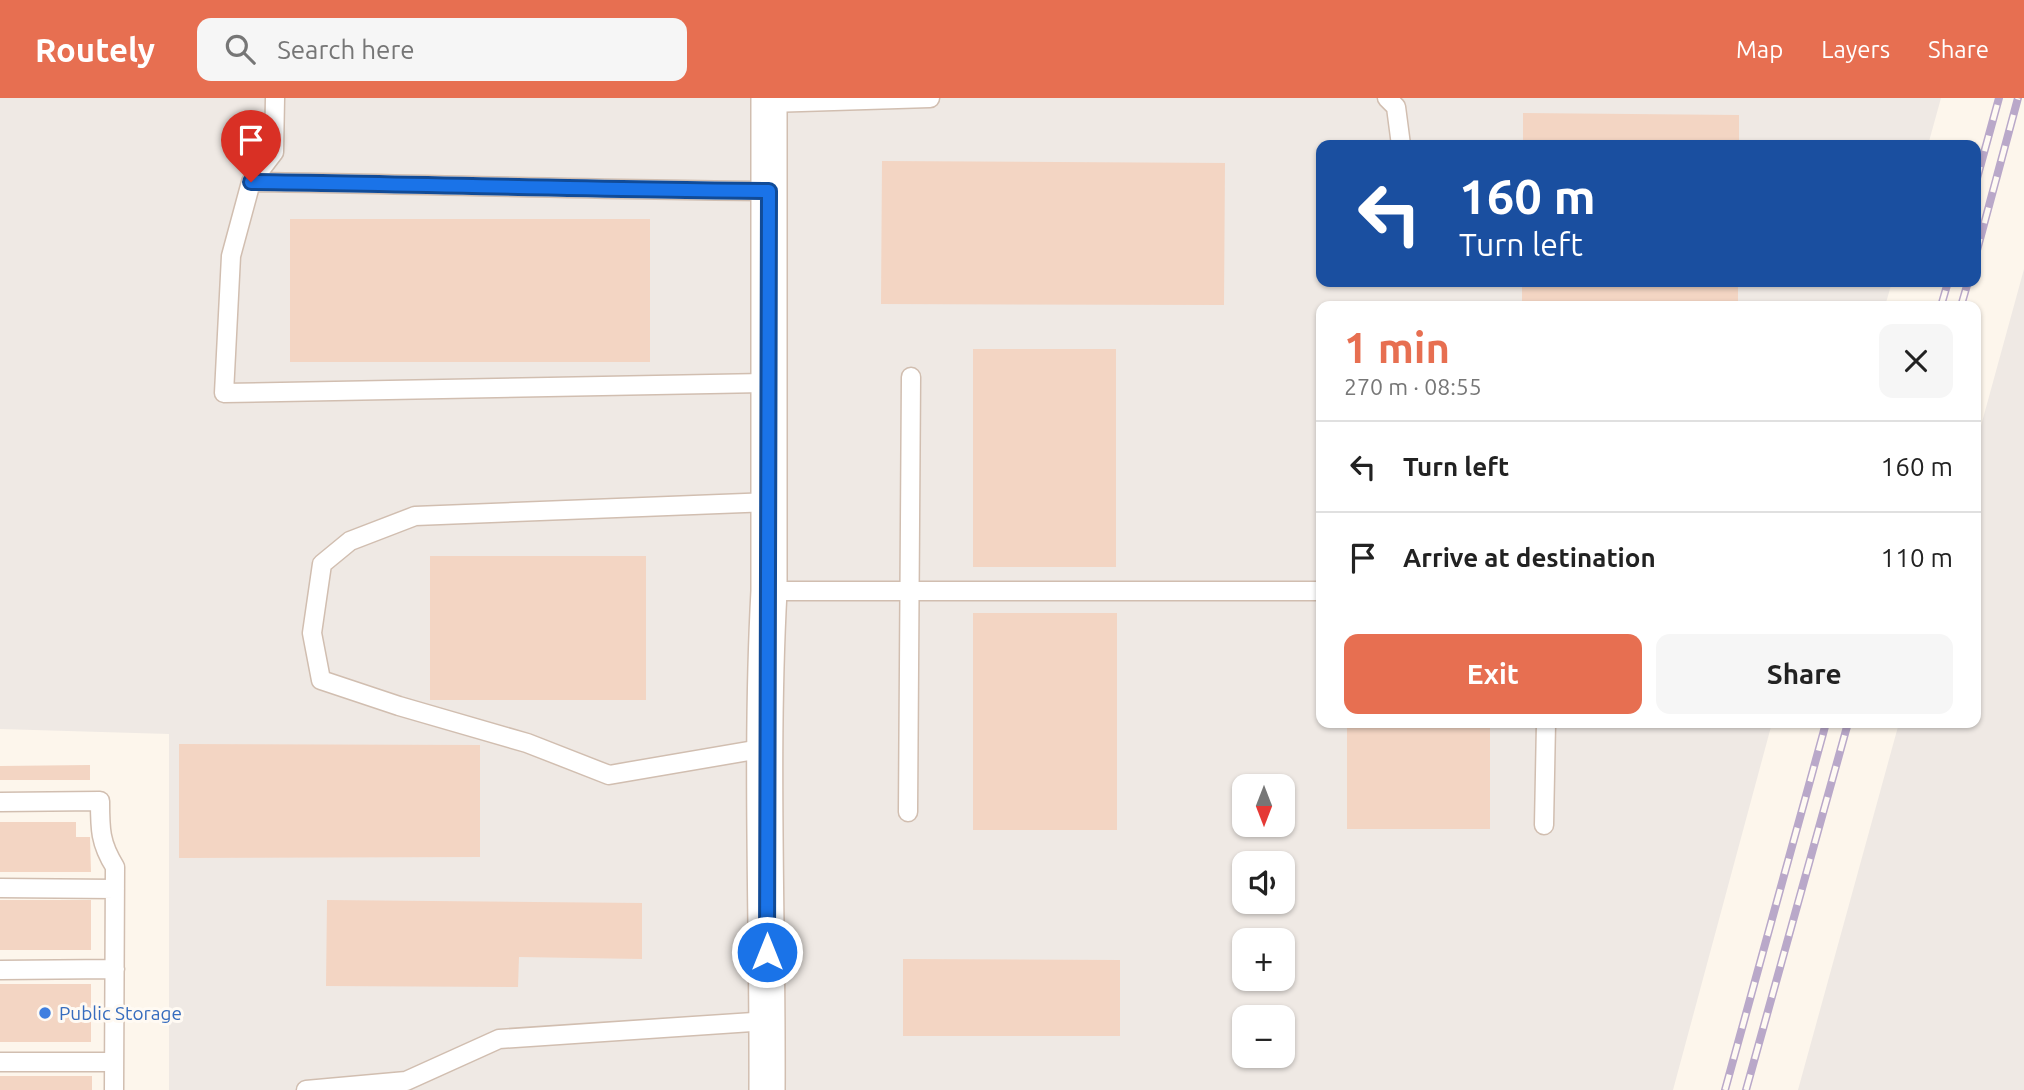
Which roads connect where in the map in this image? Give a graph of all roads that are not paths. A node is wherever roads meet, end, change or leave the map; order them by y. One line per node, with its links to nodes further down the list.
1 (275, 98): 6 (lane)
2 (930, 98): 4 (lane)
3 (1387, 98): 5 (lane)
4 (769, 101): 7 (street)
5 (1400, 140)
6 (251, 182): 7 (lane); 9 (lane)
7 (769, 191): 9 (street)
8 (911, 377): 12 (lane)
9 (769, 383): 10 (street)
10 (769, 502): 11 (street); 15 (lane)
11 (769, 591): 12 (lane); 15 (street)
12 (909, 591): 13 (lane); 17 (lane)
13 (1316, 591)
14 (1546, 728): 18 (lane)
15 (766, 748): 23 (street)
16 (0, 802): 20 (lane)
17 (908, 811)
18 (1544, 825)
19 (0, 888): 20 (lane)
20 (115, 889): 21 (lane)
21 (115, 969): 22 (lane); 25 (lane)
22 (0, 970)
23 (767, 1021): 27 (lane); 28 (street)
24 (0, 1062): 25 (lane)
25 (114, 1062): 26 (lane)
26 (114, 1090)
27 (306, 1090)
28 (767, 1090)

